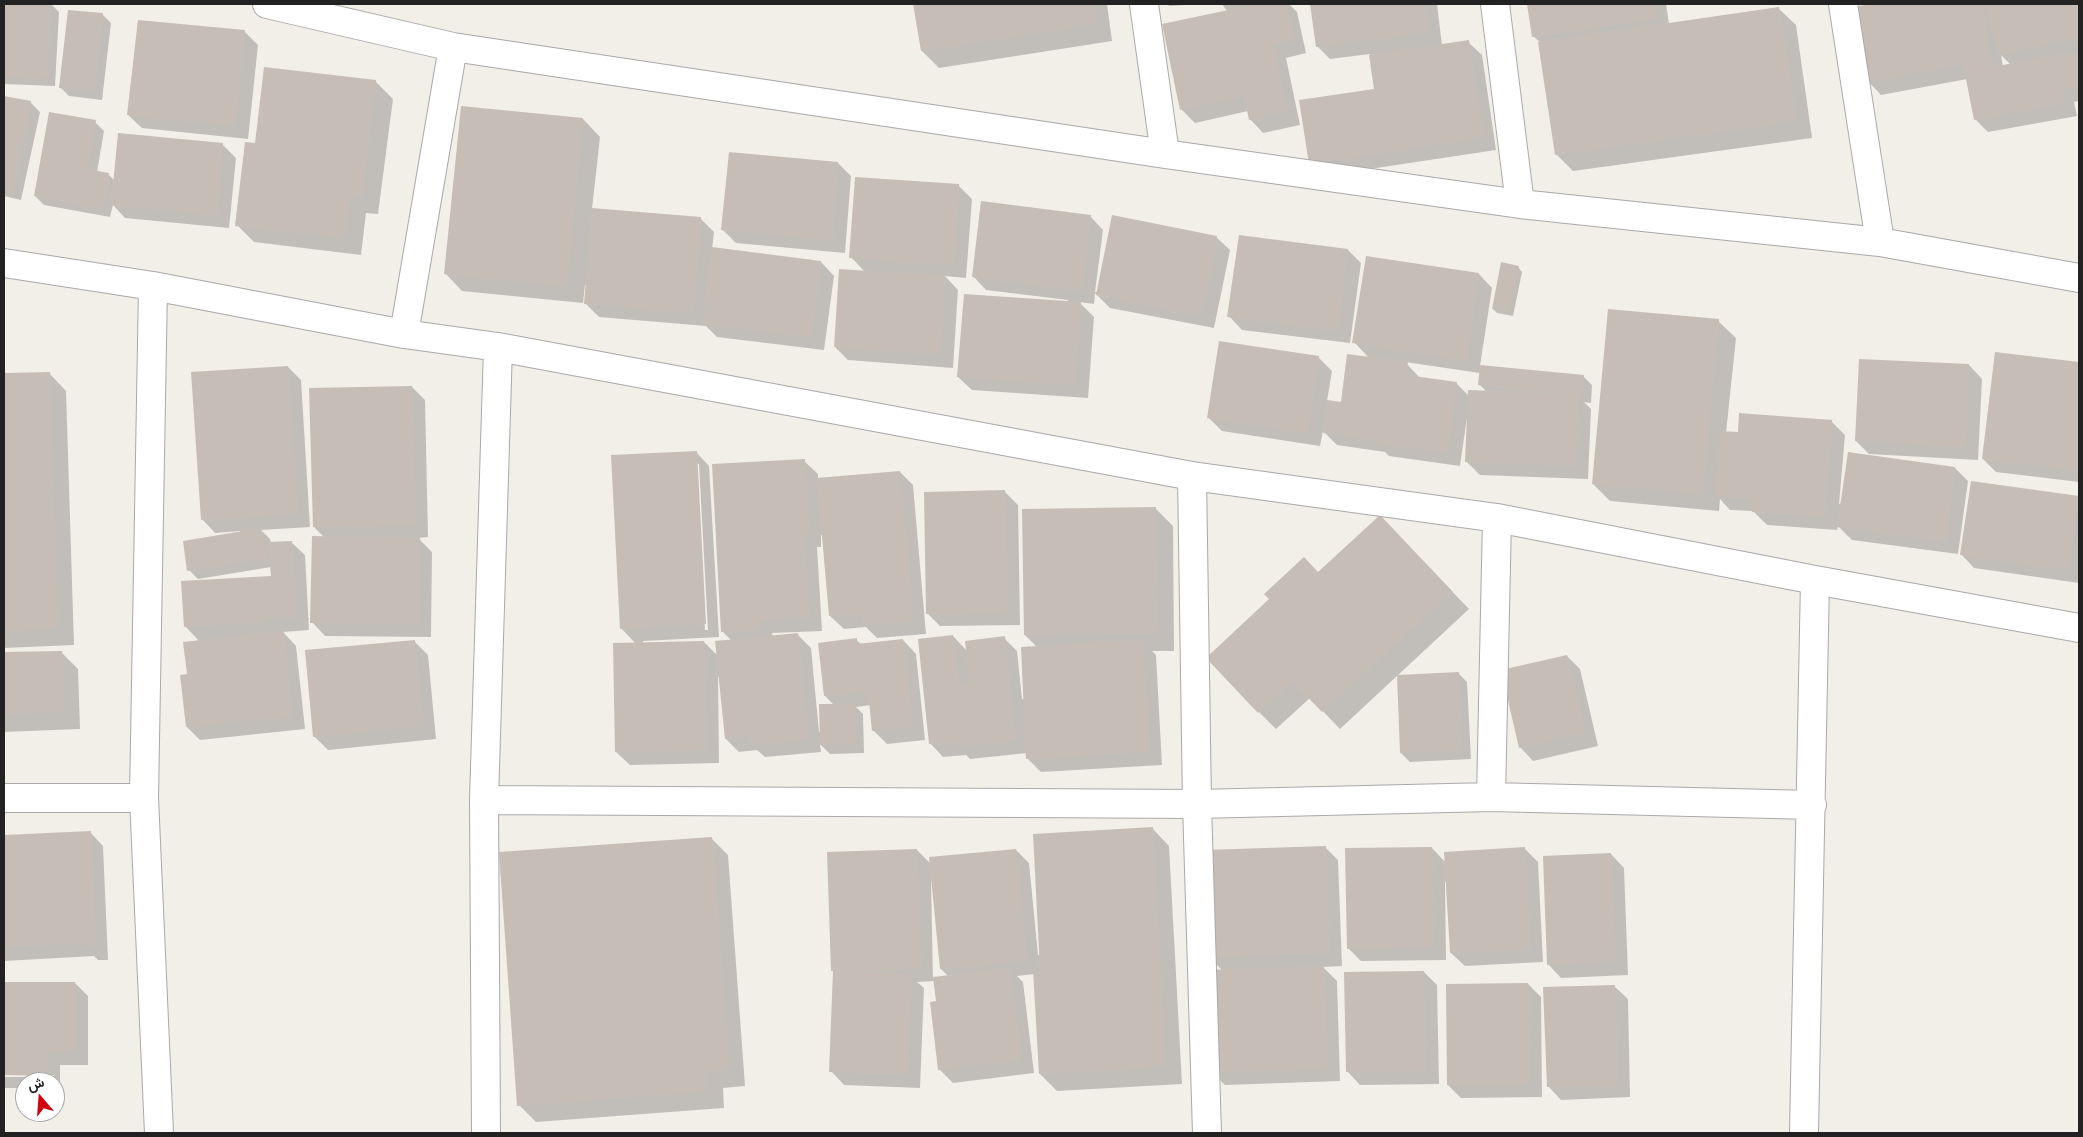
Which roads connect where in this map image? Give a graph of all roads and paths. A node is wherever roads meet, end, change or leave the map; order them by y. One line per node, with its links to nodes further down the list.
1 (267, 4): 5 (street)
2 (1144, 4): 6 (street)
3 (1496, 4): 7 (street)
4 (1844, 4): 8 (street)
5 (453, 47): 6 (street); 12 (street)
6 (1164, 154): 7 (street)
7 (1520, 204): 8 (street)
8 (1880, 242): 10 (street)
9 (4, 263): 11 (street)
10 (2079, 278)
11 (153, 286): 12 (street); 20 (street)
12 (404, 334): 13 (street)
13 (498, 348): 14 (street); 21 (street)
14 (1192, 476): 15 (street); 22 (street)
15 (1497, 518): 16 (street); 18 (street)
16 (1815, 580): 17 (street); 23 (street)
17 (2079, 628)
18 (1491, 797): 22 (street); 23 (street)
19 (4, 798): 20 (street)
20 (144, 798): 24 (street)
21 (484, 800): 22 (street); 25 (street)
22 (1198, 804): 26 (street)
23 (1812, 805): 27 (street)
24 (159, 1133)
25 (486, 1133)
26 (1207, 1133)
27 (1804, 1133)

